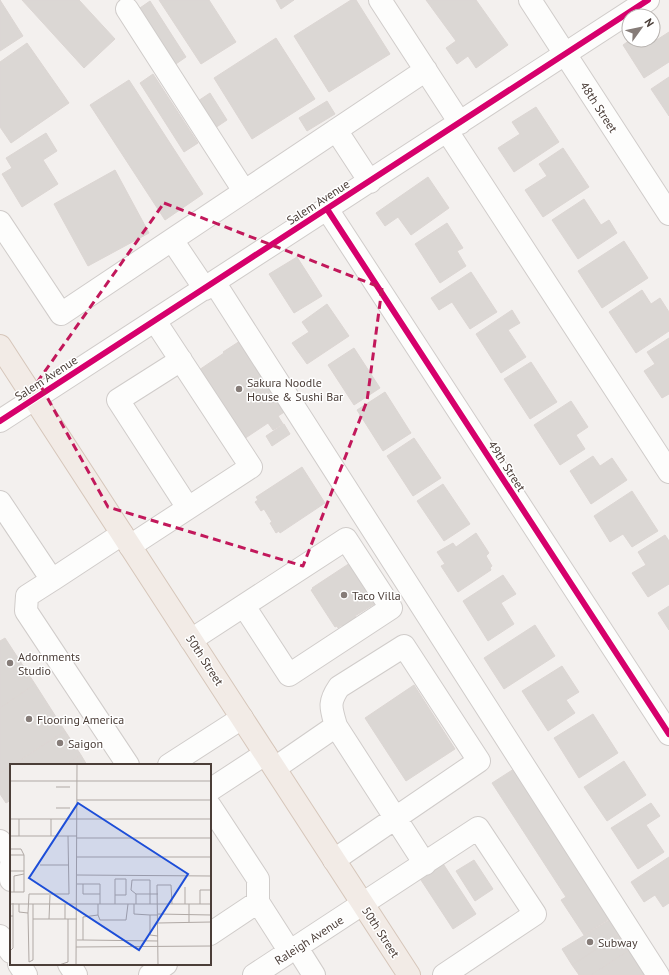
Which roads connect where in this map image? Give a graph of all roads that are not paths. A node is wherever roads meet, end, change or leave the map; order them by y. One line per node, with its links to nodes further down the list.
1 (380, 0): 6 (street)
2 (530, 0): 5 (street, 48th Street)
3 (648, 0): 5 (street, Salem Avenue)
4 (126, 9): 10 (street)
5 (565, 54): 7 (street, Salem Avenue); 12 (street, 48th Street)
6 (426, 70): 7 (street); 8 (street)
7 (453, 127): 9 (street, Salem Avenue); 21 (street)
8 (336, 130): 9 (street); 10 (street)
9 (370, 182): 11 (street, Salem Avenue)
10 (244, 191): 14 (street)
11 (327, 209): 15 (street, Salem Avenue); 30 (street, 49th Street)
12 (669, 214)
13 (0, 222): 14 (street)
14 (172, 240): 15 (street)
15 (210, 285): 16 (street, Salem Avenue); 57 (street)
16 (155, 321): 18 (street); 19 (street, Salem Avenue)
17 (0, 346): 19 (main road, 50th Street)
18 (181, 360): 23 (street); 23 (street)
19 (34, 398): 20 (street, Salem Avenue); 24 (main road, 50th Street)
20 (0, 421)
21 (669, 472)
22 (0, 502): 25 (street)
23 (188, 508): 24 (street)
24 (126, 540): 25 (street); 27 (main road, 50th Street)
25 (52, 580): 32 (street)
26 (244, 606): 26 (street); 27 (street)
27 (191, 640): 28 (main road, 50th Street)
28 (242, 718): 31 (main road, 50th Street); 33 (street)
29 (336, 726): 31 (street); 36 (street); 36 (street)
30 (669, 734)
31 (270, 761): 34 (street); 39 (main road, 50th Street)
32 (127, 764)
33 (171, 764)
34 (211, 790)
35 (211, 808): 41 (street)
36 (395, 819): 39 (street); 40 (street)
37 (0, 841): 38 (street)
38 (10, 856)
39 (334, 860): 42 (main road, 50th Street)
40 (425, 864): 42 (street, Raleigh Avenue); 56 (street, Raleigh Avenue)
41 (258, 902): 43 (street); 45 (street)
42 (364, 904): 45 (street, Raleigh Avenue); 55 (main road, 50th Street)
43 (211, 933)
44 (0, 936): 46 (street)
45 (293, 950): 53 (street, Raleigh Avenue); 54 (street)
46 (10, 951)
47 (20, 965): 50 (street)
48 (70, 965): 51 (street)
49 (165, 965): 52 (street)
50 (26, 975)
51 (76, 975)
52 (150, 975)
53 (254, 975)
54 (314, 975)
55 (409, 975)
56 (444, 975)
57 (658, 975)

